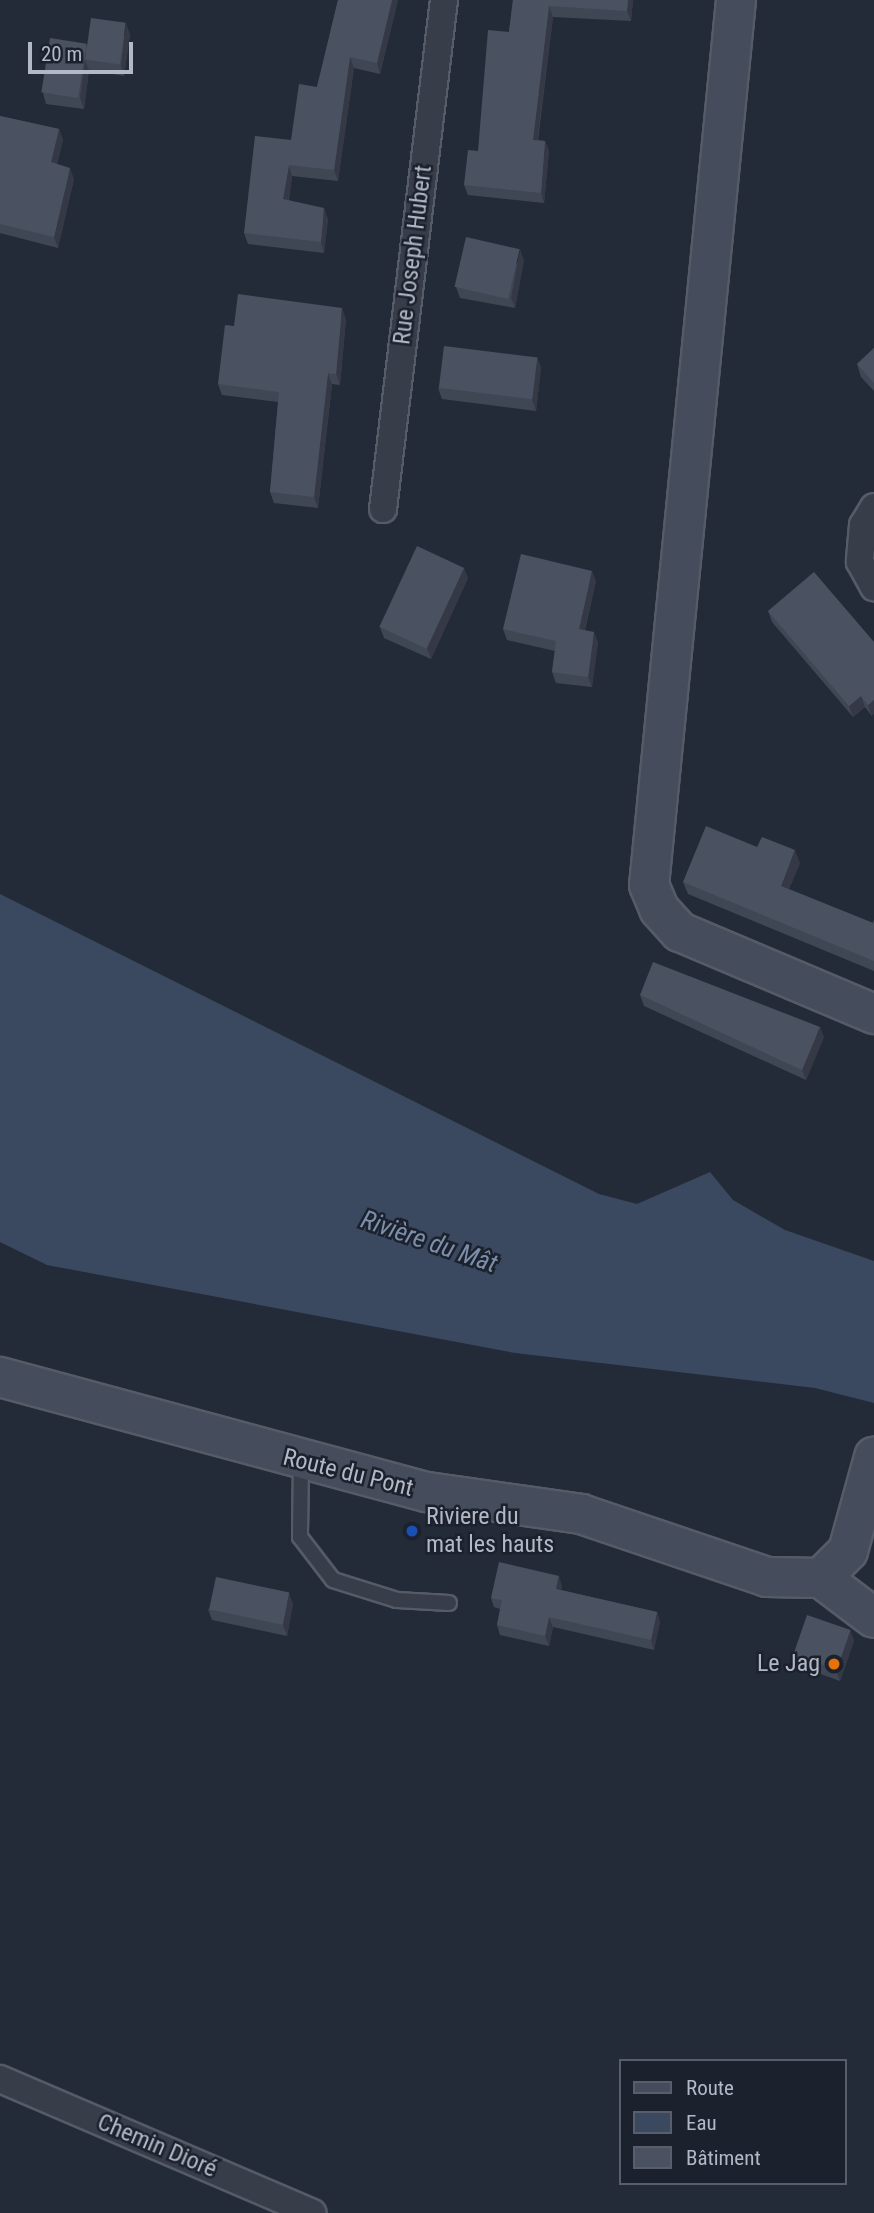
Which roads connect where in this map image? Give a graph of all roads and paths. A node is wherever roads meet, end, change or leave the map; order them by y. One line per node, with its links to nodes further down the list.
1 (444, 0): 4 (street, Rue Joseph Hubert)
2 (736, 0): 6 (main road)
3 (874, 507): 5 (street)
4 (383, 509)
5 (874, 587)
6 (874, 1014)
7 (0, 1377): 9 (main road, Route du Pont)
8 (874, 1457): 10 (main road)
9 (301, 1462): 10 (main road, Route du Pont); 11 (lane)
10 (821, 1578): 12 (main road)
11 (449, 1603)
12 (874, 1618)
13 (0, 2079): 14 (street, Chemin Dioré)
14 (313, 2213)

